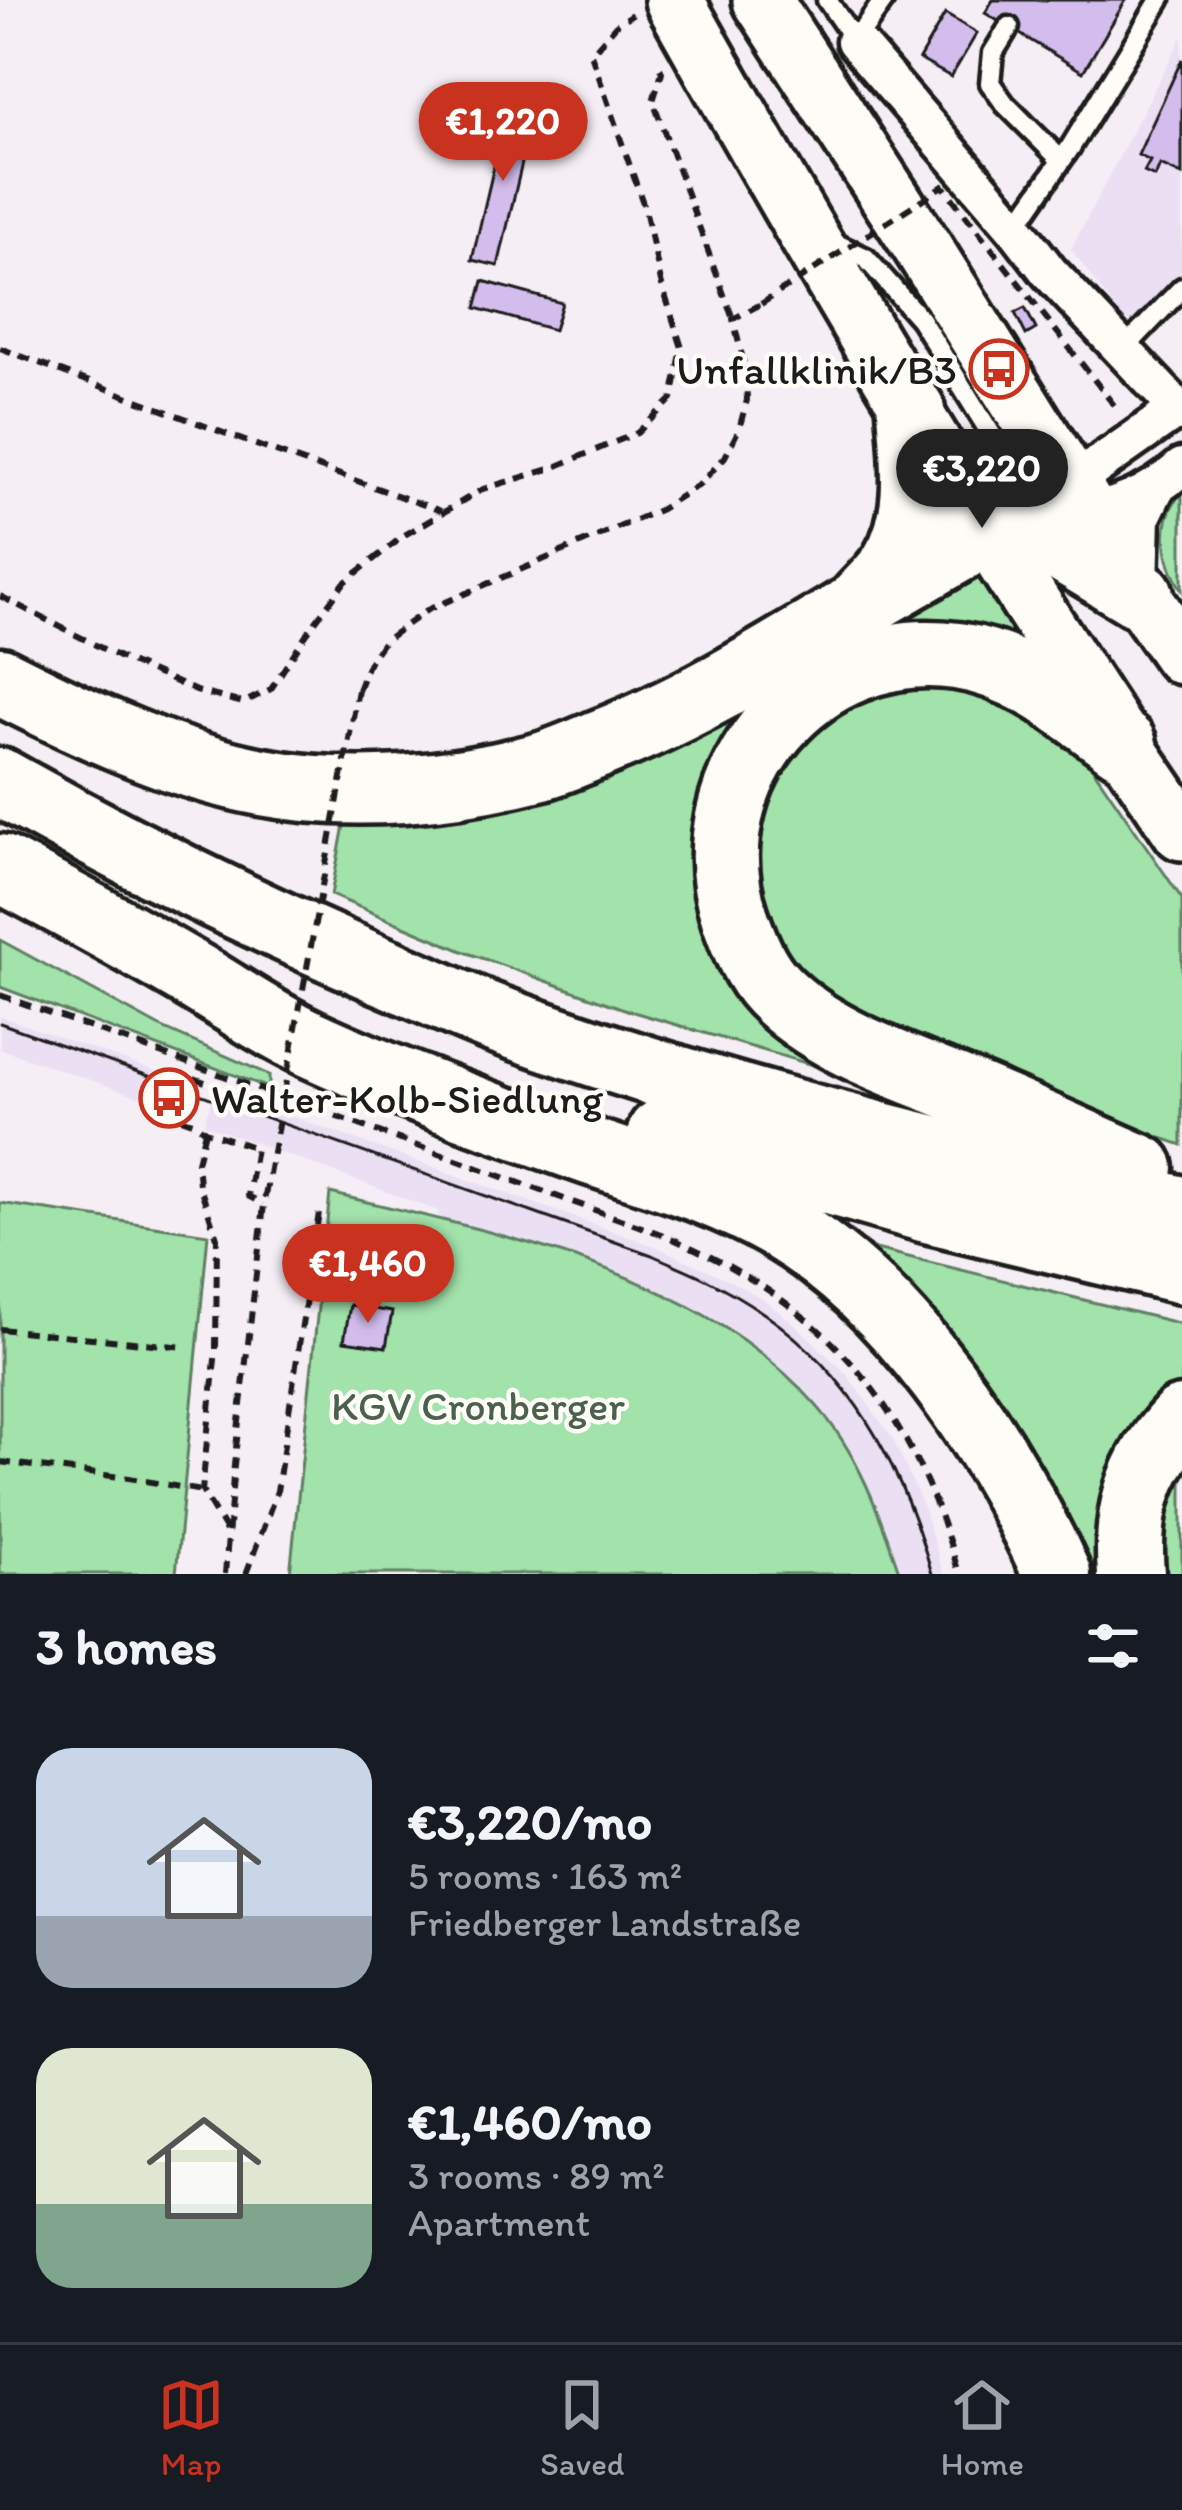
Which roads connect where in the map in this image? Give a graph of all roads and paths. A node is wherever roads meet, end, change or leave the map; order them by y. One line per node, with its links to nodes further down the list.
1 (626, 0): 6 (path)
2 (762, 0): 21 (main road)
3 (827, 0): 8 (lane)
4 (884, 0): 8 (lane)
5 (1160, 0): 10 (lane)
6 (653, 7): 11 (main road); 22 (path)
7 (1009, 27): 10 (lane)
8 (855, 41): 12 (street)
9 (652, 52): 14 (path)
10 (1060, 159): 12 (lane)
11 (802, 228): 18 (main road); 21 (lane)
12 (1015, 228): 16 (street)
13 (1182, 288): 16 (lane)
14 (733, 320): 17 (path, bridge); 39 (path, bridge)
15 (0, 348): 22 (path)
16 (1121, 351): 19 (street)
17 (1117, 409)
18 (911, 410): 21 (main road); 25 (highway)
19 (1180, 411): 21 (street)
20 (1169, 477): 21 (street); 23 (street)
21 (1031, 511): 23 (highway); 25 (highway); 28 (main road)
22 (442, 512): 24 (path)
23 (1140, 595): 26 (main road)
24 (0, 596)
25 (856, 608): 27 (highway)
26 (1182, 655)
27 (0, 681)
28 (1123, 745): 30 (main road); 38 (highway)
29 (0, 782): 41 (highway)
30 (1182, 831)
31 (0, 868): 32 (highway)
32 (118, 931): 42 (highway); 44 (highway)
33 (0, 995): 52 (path)
34 (194, 1078): 35 (path)
35 (205, 1082)
36 (181, 1118): 37 (path)
37 (205, 1131): 39 (path); 48 (path)
38 (1182, 1186)
39 (264, 1200): 49 (path)
40 (320, 1206): 51 (path)
41 (1182, 1210)
42 (1182, 1270)
43 (0, 1329): 45 (path)
44 (908, 1338): 53 (highway); 54 (highway)
45 (184, 1347)
46 (1182, 1420): 55 (highway)
47 (0, 1462): 48 (path)
48 (202, 1491): 49 (path)
49 (228, 1534): 50 (path)
50 (225, 1574)
51 (246, 1574)
52 (959, 1574)
53 (1005, 1574)
54 (1057, 1574)
55 (1131, 1574)

